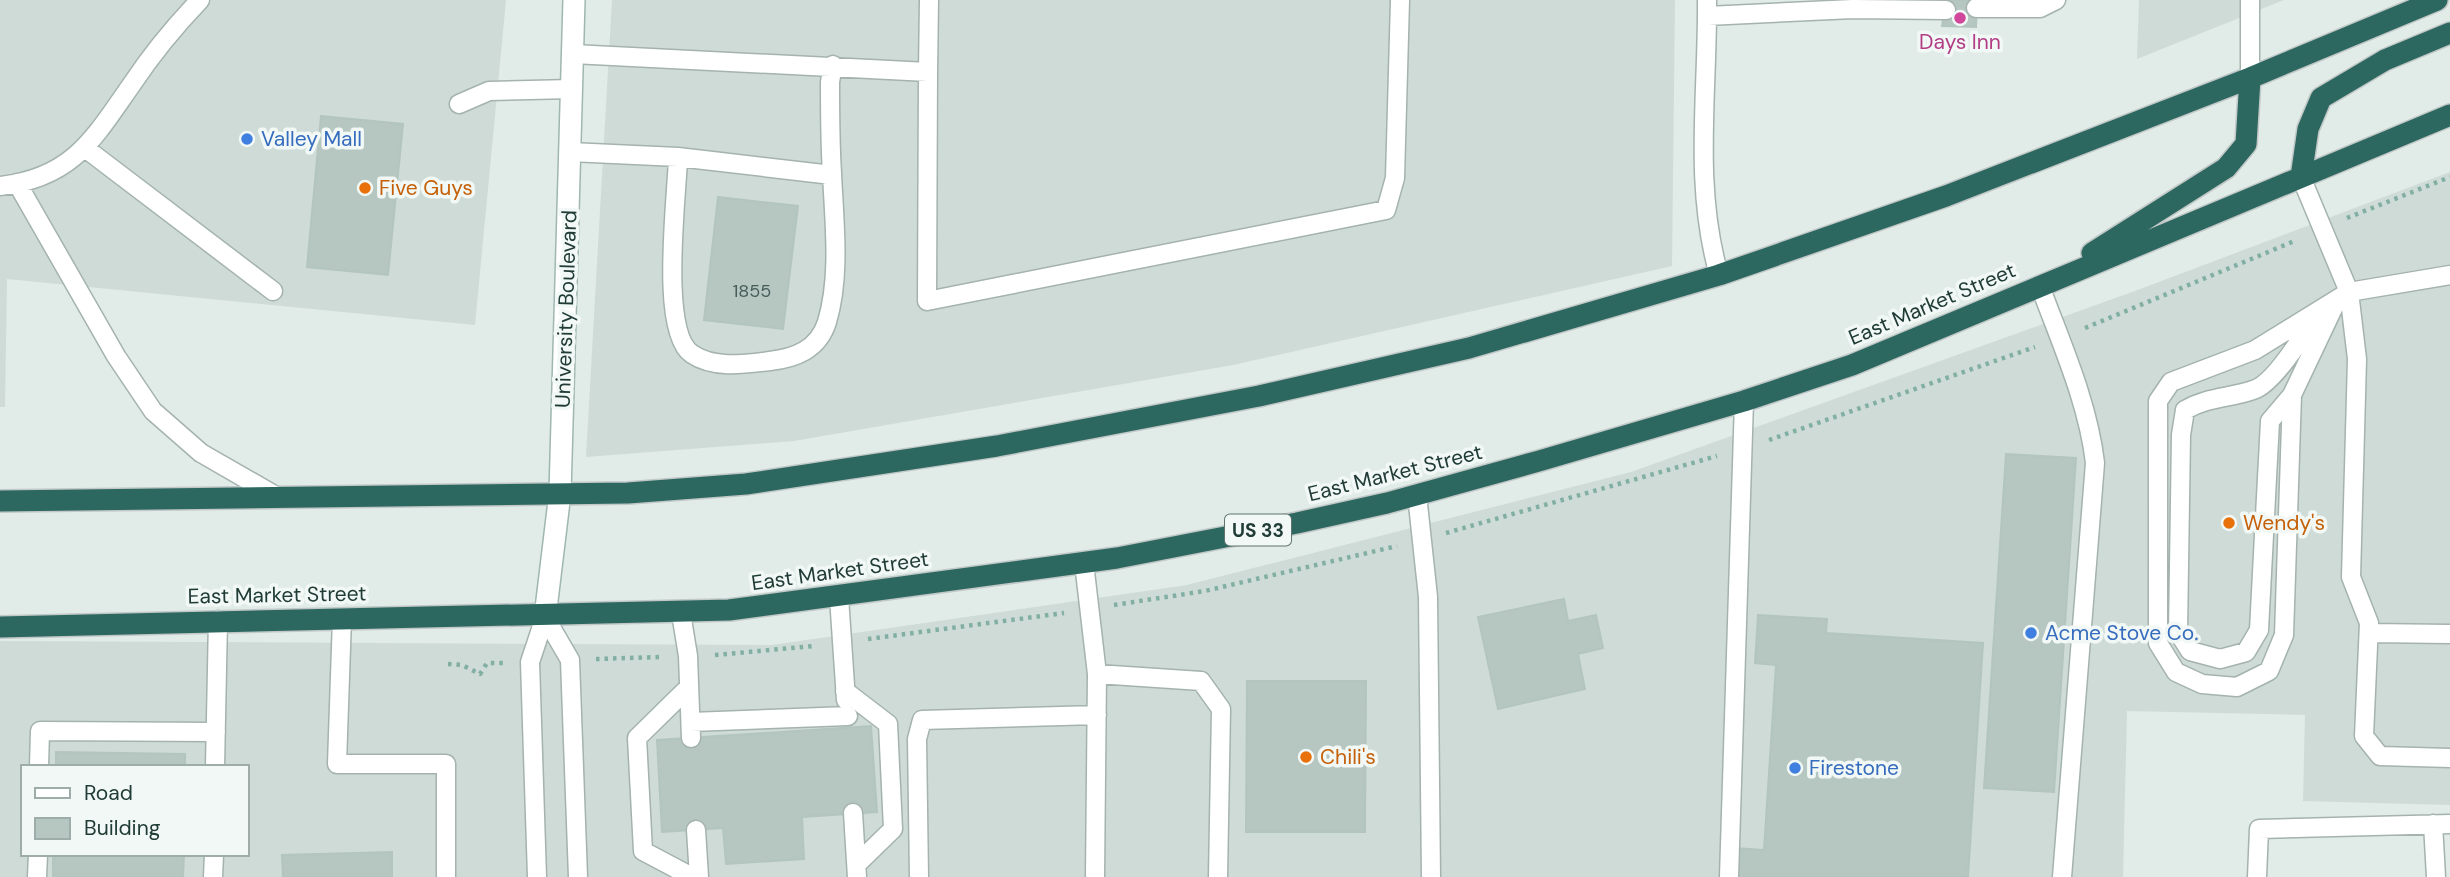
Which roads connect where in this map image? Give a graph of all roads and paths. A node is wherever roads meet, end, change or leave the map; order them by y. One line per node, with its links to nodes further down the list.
1 (200, 0): 20 (lane)
2 (574, 0): 13 (main road, University Boulevard)
3 (929, 0): 15 (lane)
4 (1400, 0): 15 (lane)
5 (2056, 0): 10 (lane)
6 (2250, 0): 16 (lane)
7 (2437, 0): 16 (highway)
8 (1902, 4): 9 (lane); 11 (lane)
9 (1707, 8): 29 (lane)
10 (1976, 8)
11 (1945, 10)
12 (2450, 33): 24 (highway)
13 (573, 54): 14 (lane); 17 (main road, University Boulevard)
14 (833, 65): 15 (lane); 23 (lane)
15 (928, 72)
16 (2250, 78): 29 (highway); 31 (highway)
17 (572, 89): 18 (lane); 21 (main road, University Boulevard)
18 (459, 104)
19 (2450, 115): 24 (highway, East Market Street / US 33)
20 (85, 148): 26 (lane); 32 (lane)
21 (570, 152): 22 (lane); 41 (main road, University Boulevard)
22 (678, 157): 23 (lane); 23 (lane)
23 (832, 175)
24 (2301, 177): 31 (highway, East Market Street / US 33); 33 (lane)
25 (2450, 177): 27 (path)
26 (8, 185): 43 (lane)
27 (2367, 210)
28 (2278, 248): 35 (path)
29 (1719, 275): 41 (highway)
30 (2450, 275): 33 (lane)
31 (2040, 286): 38 (highway, East Market Street / US 33); 91 (lane)
32 (273, 291)
33 (2343, 296): 34 (lane); 37 (lane); 56 (lane)
34 (2319, 310): 37 (lane); 37 (lane)
35 (2084, 328)
36 (2035, 347): 39 (path)
37 (2292, 395)
38 (1744, 401): 42 (highway, East Market Street / US 33); 90 (lane)
39 (1784, 436)
40 (1697, 462): 45 (path)
41 (560, 493): 43 (highway); 52 (main road, University Boulevard)
42 (1417, 495): 47 (highway, East Market Street / US 33); 89 (lane)
43 (276, 496): 44 (highway)
44 (0, 501)
45 (1473, 526)
46 (1377, 551): 49 (path)
47 (1084, 563): 48 (highway, East Market Street / US 33); 65 (lane)
48 (839, 597): 50 (highway, East Market Street / US 33); 67 (lane)
49 (1125, 603)
50 (681, 613): 52 (highway, East Market Street / US 33); 66 (lane)
51 (1062, 613): 58 (path)
52 (545, 617): 53 (highway, East Market Street / US 33); 82 (lane); 83 (lane)
53 (342, 618): 54 (highway, East Market Street / US 33); 81 (lane)
54 (219, 620): 55 (highway, East Market Street / US 33); 69 (lane)
55 (0, 627)
56 (2369, 633): 57 (lane); 70 (lane)
57 (2450, 634)
58 (881, 637)
59 (791, 649): 60 (path)
60 (731, 654)
61 (648, 657): 62 (path)
62 (595, 659)
63 (487, 663): 64 (path)
64 (448, 664)
65 (1097, 674): 68 (lane); 88 (lane)
66 (689, 687): 67 (lane); 84 (lane)
67 (845, 691): 78 (lane)
68 (1097, 715): 86 (lane); 87 (lane)
69 (216, 732): 71 (lane); 72 (lane)
70 (2450, 758)
71 (39, 765)
72 (215, 765)
73 (853, 813): 78 (lane)
74 (2441, 824): 92 (lane); 93 (lane)
75 (696, 830): 85 (lane)
76 (38, 856): 79 (lane)
77 (214, 856): 80 (lane)
78 (857, 871)
79 (37, 877)
80 (213, 877)
81 (446, 877)
82 (537, 877)
83 (578, 877)
84 (692, 877)
85 (699, 877)
86 (919, 877)
87 (1095, 877)
88 (1218, 877)
89 (1431, 877)
90 (1729, 877)
91 (2062, 877)
92 (2257, 877)
93 (2436, 877)

